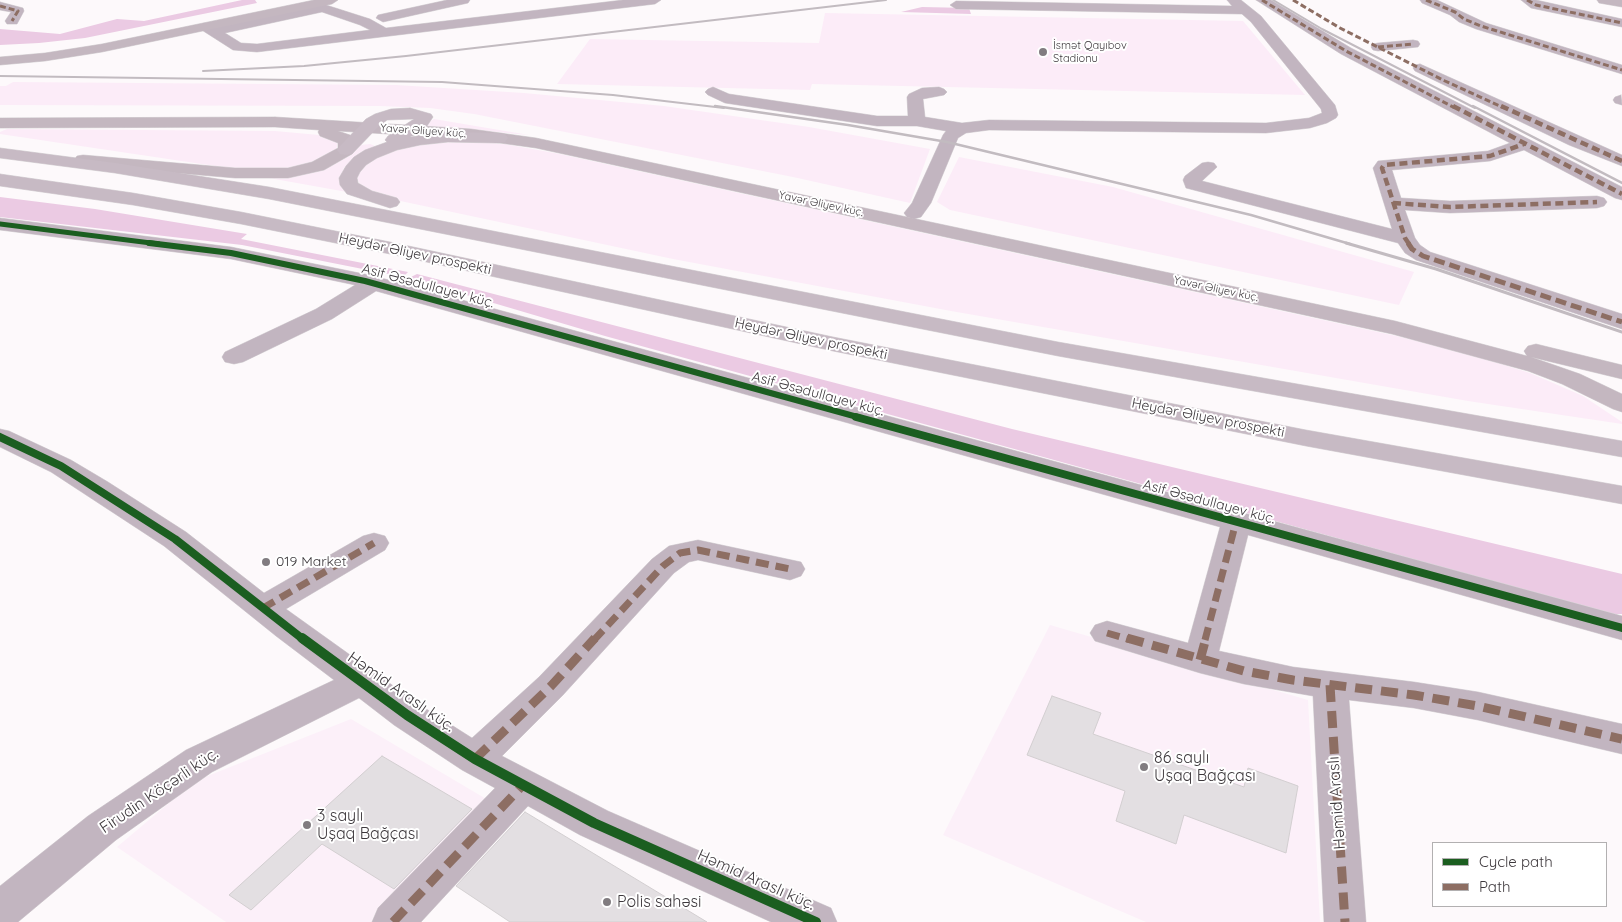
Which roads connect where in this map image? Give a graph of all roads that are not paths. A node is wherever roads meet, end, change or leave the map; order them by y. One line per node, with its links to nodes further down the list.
1 (14, 0): 15 (street)
2 (292, 0): 12 (main road)
3 (464, 0): 16 (street)
4 (579, 0): 18 (street)
5 (655, 0): 18 (street)
6 (1233, 0): 19 (street)
7 (1262, 0): 41 (street)
8 (1293, 0): 27 (street)
9 (1426, 0): 30 (street)
10 (1527, 0): 23 (street)
11 (1603, 0): 14 (main road)
12 (275, 2): 28 (main road)
13 (333, 3): 21 (street); 24 (main road)
14 (1622, 3)
15 (0, 5): 20 (street)
16 (442, 5): 21 (street); 22 (street)
17 (956, 5): 19 (street)
18 (594, 9): 22 (street)
19 (1246, 10): 39 (street)
20 (12, 21)
21 (364, 22): 25 (street)
22 (473, 23): 25 (street)
23 (1622, 23)
24 (208, 29): 25 (street); 29 (main road)
25 (384, 34)
26 (1413, 44): 27 (street)
27 (1378, 47): 45 (street)
28 (0, 50)
29 (0, 61)
30 (1622, 70)
31 (713, 92): 35 (street)
32 (939, 92): 35 (street)
33 (0, 110): 34 (main road, Yavər Əliyev küç.)
34 (410, 121): 38 (main road, Yavər Əliyev küç.); 40 (main road, Yavər Əliyev küç.); 44 (highway); 51 (main road, Yavər Əliyev küç.)
35 (916, 121): 39 (street)
36 (0, 123): 37 (main road, Yavər Əliyev küç.)
37 (178, 124): 38 (main road, Yavər Əliyev küç.); 42 (main road)
38 (366, 128): 42 (highway)
39 (962, 128): 51 (street)
40 (498, 138): 44 (highway); 61 (main road, Yavər Əliyev küç.)
41 (1524, 144): 48 (street); 50 (street)
42 (346, 150): 43 (main road)
43 (0, 153): 55 (highway)
44 (371, 154): 55 (highway)
45 (1622, 161)
46 (1208, 167): 53 (street)
47 (0, 180): 64 (highway, Heydər Əliyev prospekti)
48 (1622, 194)
49 (1597, 202): 50 (street)
50 (1393, 203): 53 (street)
51 (914, 213): 57 (main road, Yavər Əliyev küç.)
52 (0, 224): 54 (street, Asif Əsədullayev küç.)
53 (1405, 238): 56 (street)
54 (374, 284): 58 (street); 65 (street, Asif Əsədullayev küç.)
55 (764, 291): 63 (highway)
56 (1622, 322)
57 (1524, 348): 59 (main road); 60 (main road)
58 (234, 357)
59 (1622, 372)
60 (1622, 386)
61 (1622, 404)
62 (0, 437): 68 (street, Həmid Araslı küç.)
63 (1622, 449)
64 (1622, 495)
65 (1236, 522): 69 (street, Asif Əsədullayev küç.); 71 (street)
66 (374, 544): 68 (street)
67 (790, 569): 75 (street)
68 (263, 608): 72 (street, Həmid Araslı küç.)
69 (1622, 628)
70 (1107, 633): 71 (street)
71 (1200, 660): 73 (street)
72 (361, 682): 75 (street, Həmid Araslı küç.); 77 (street, Firudin Köçərli küç.)
73 (1330, 684): 74 (street); 80 (street, Həmid Araslı)
74 (1622, 739)
75 (475, 759): 76 (street, Həmid Araslı küç.)
76 (522, 785): 78 (street); 79 (street, Həmid Araslı küç.)
77 (0, 911)
78 (392, 922)
79 (816, 922)
80 (1345, 922)

